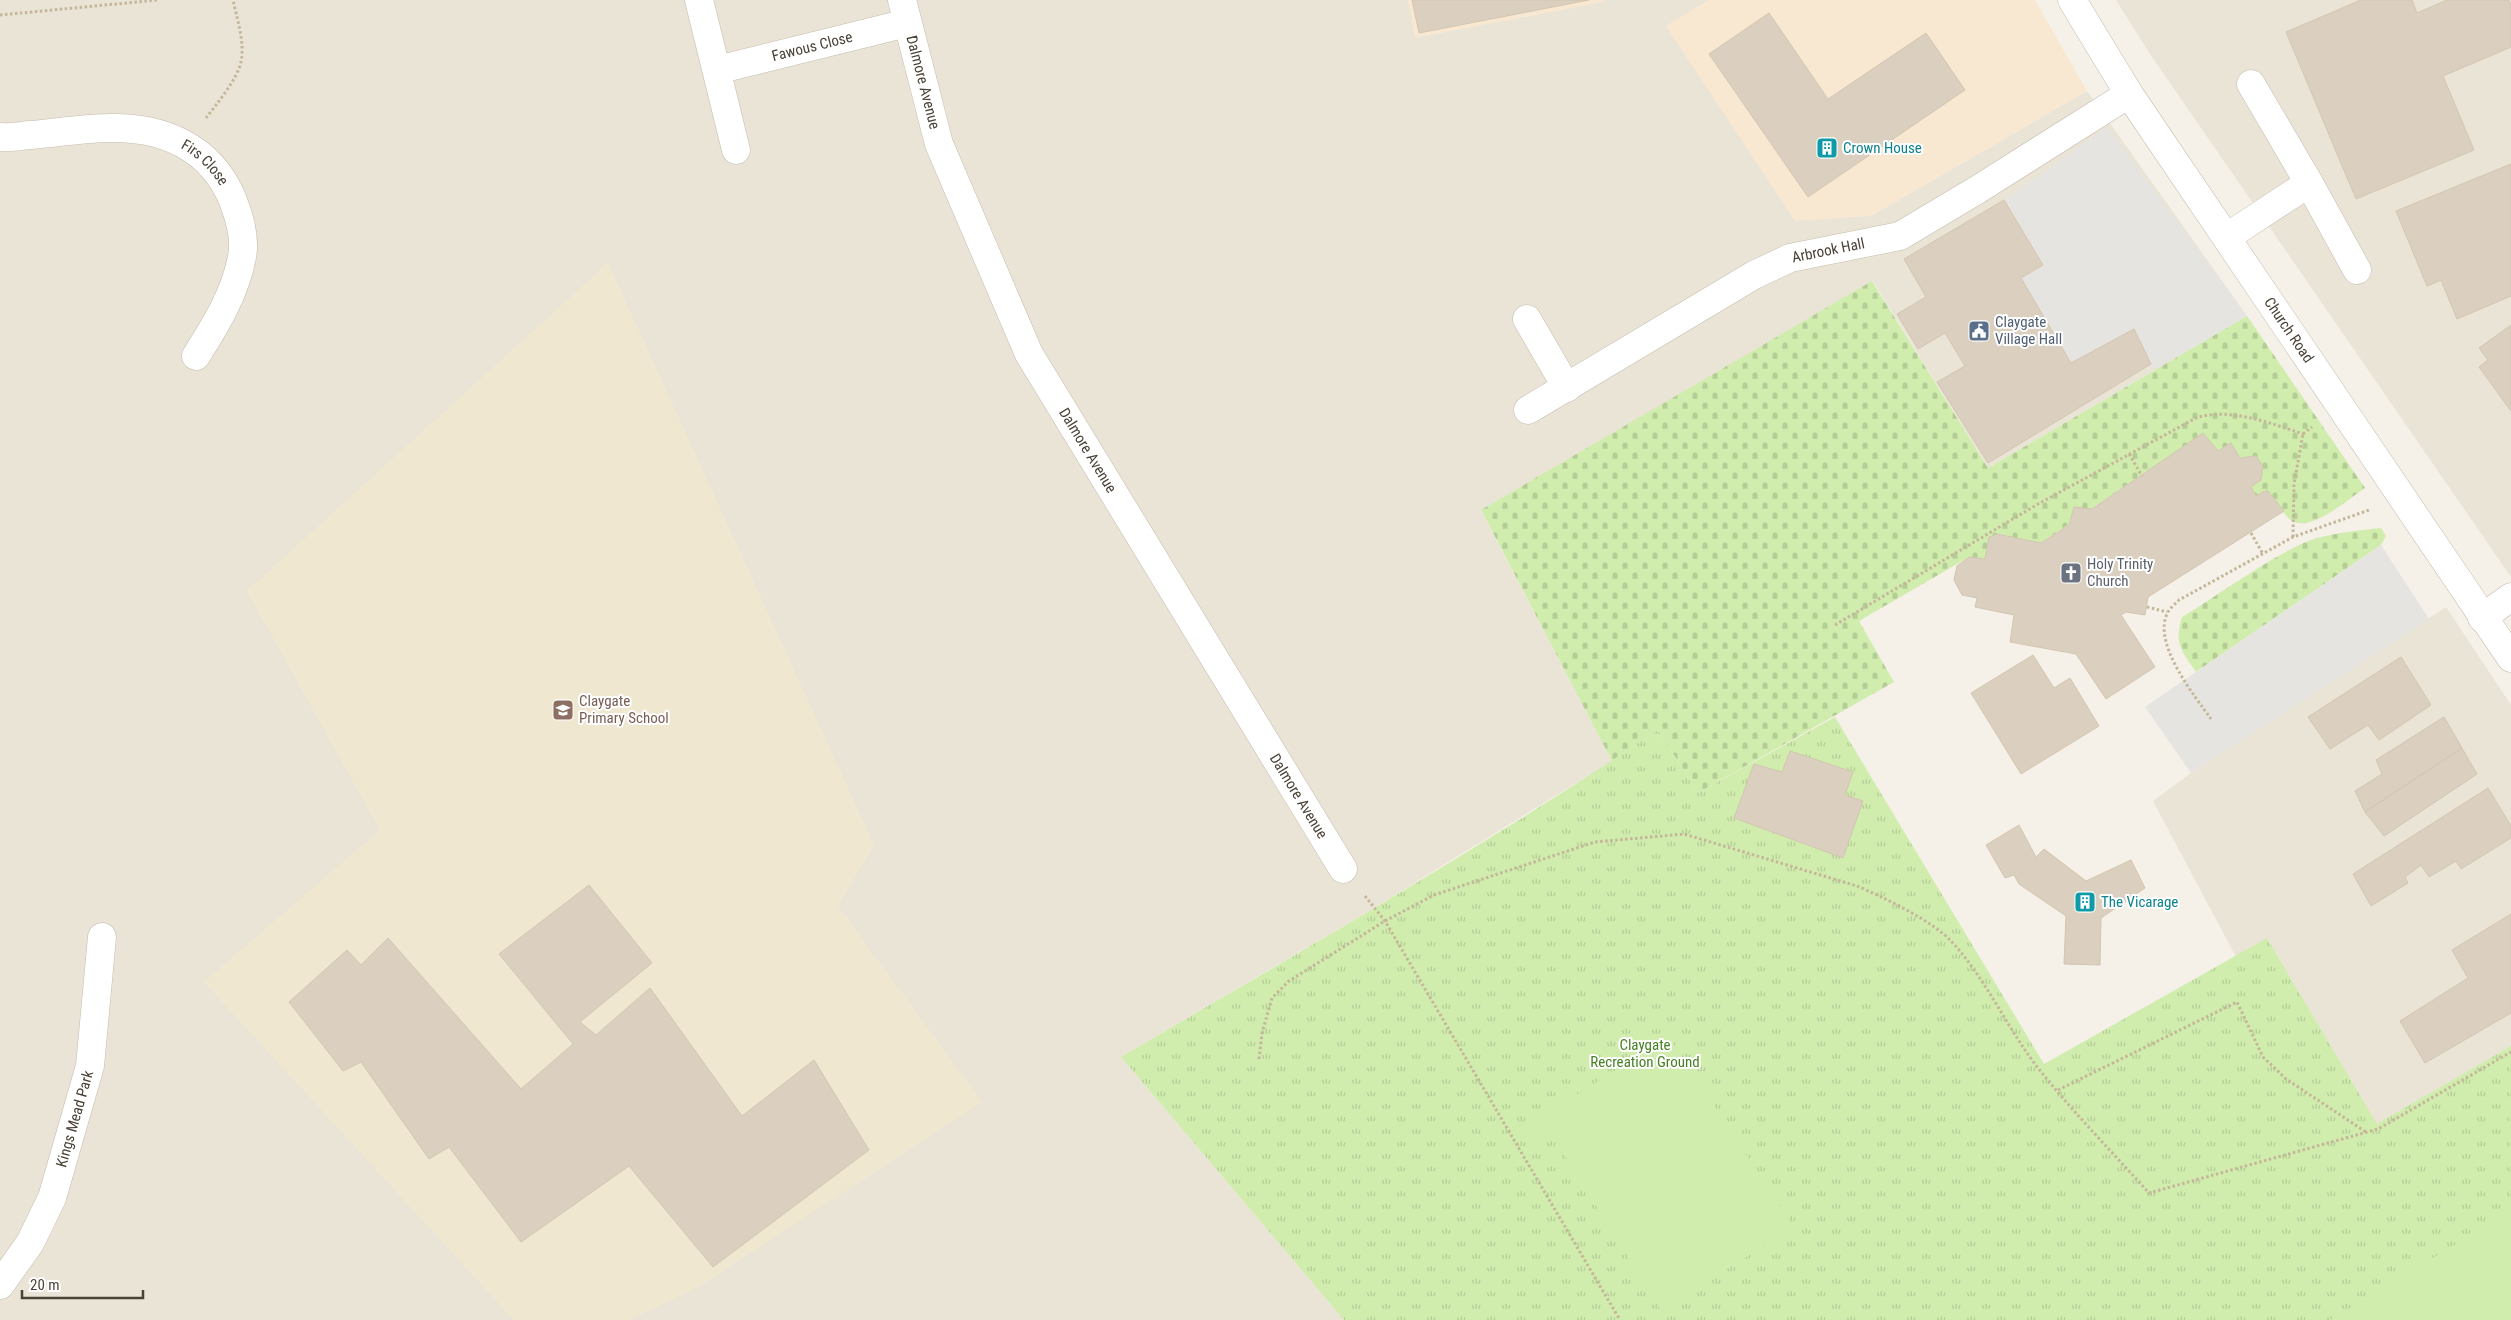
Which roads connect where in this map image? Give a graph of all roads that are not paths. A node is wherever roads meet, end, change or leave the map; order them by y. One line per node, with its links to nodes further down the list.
1 (698, 0): 4 (street)
2 (2072, 0): 6 (street, Church Road)
3 (904, 11): 4 (street, Fawous Close); 19 (street, Dalmore Avenue)
4 (717, 70): 8 (street)
5 (2251, 84): 9 (street)
6 (2129, 94): 10 (street, Church Road); 14 (street, Arbrook Hall)
7 (0, 137): 13 (street, Firs Close)
8 (736, 150)
9 (2309, 182): 10 (street); 11 (street)
10 (2227, 237): 17 (street, Church Road)
11 (2357, 270)
12 (1527, 319): 14 (street)
13 (196, 356)
14 (1567, 388): 15 (street, Arbrook Hall)
15 (1528, 410)
16 (2511, 597): 17 (street)
17 (2482, 618): 18 (street, Church Road)
18 (2511, 658)
19 (1343, 869)
20 (102, 937): 21 (street, Kings Mead Park)
21 (0, 1285)

